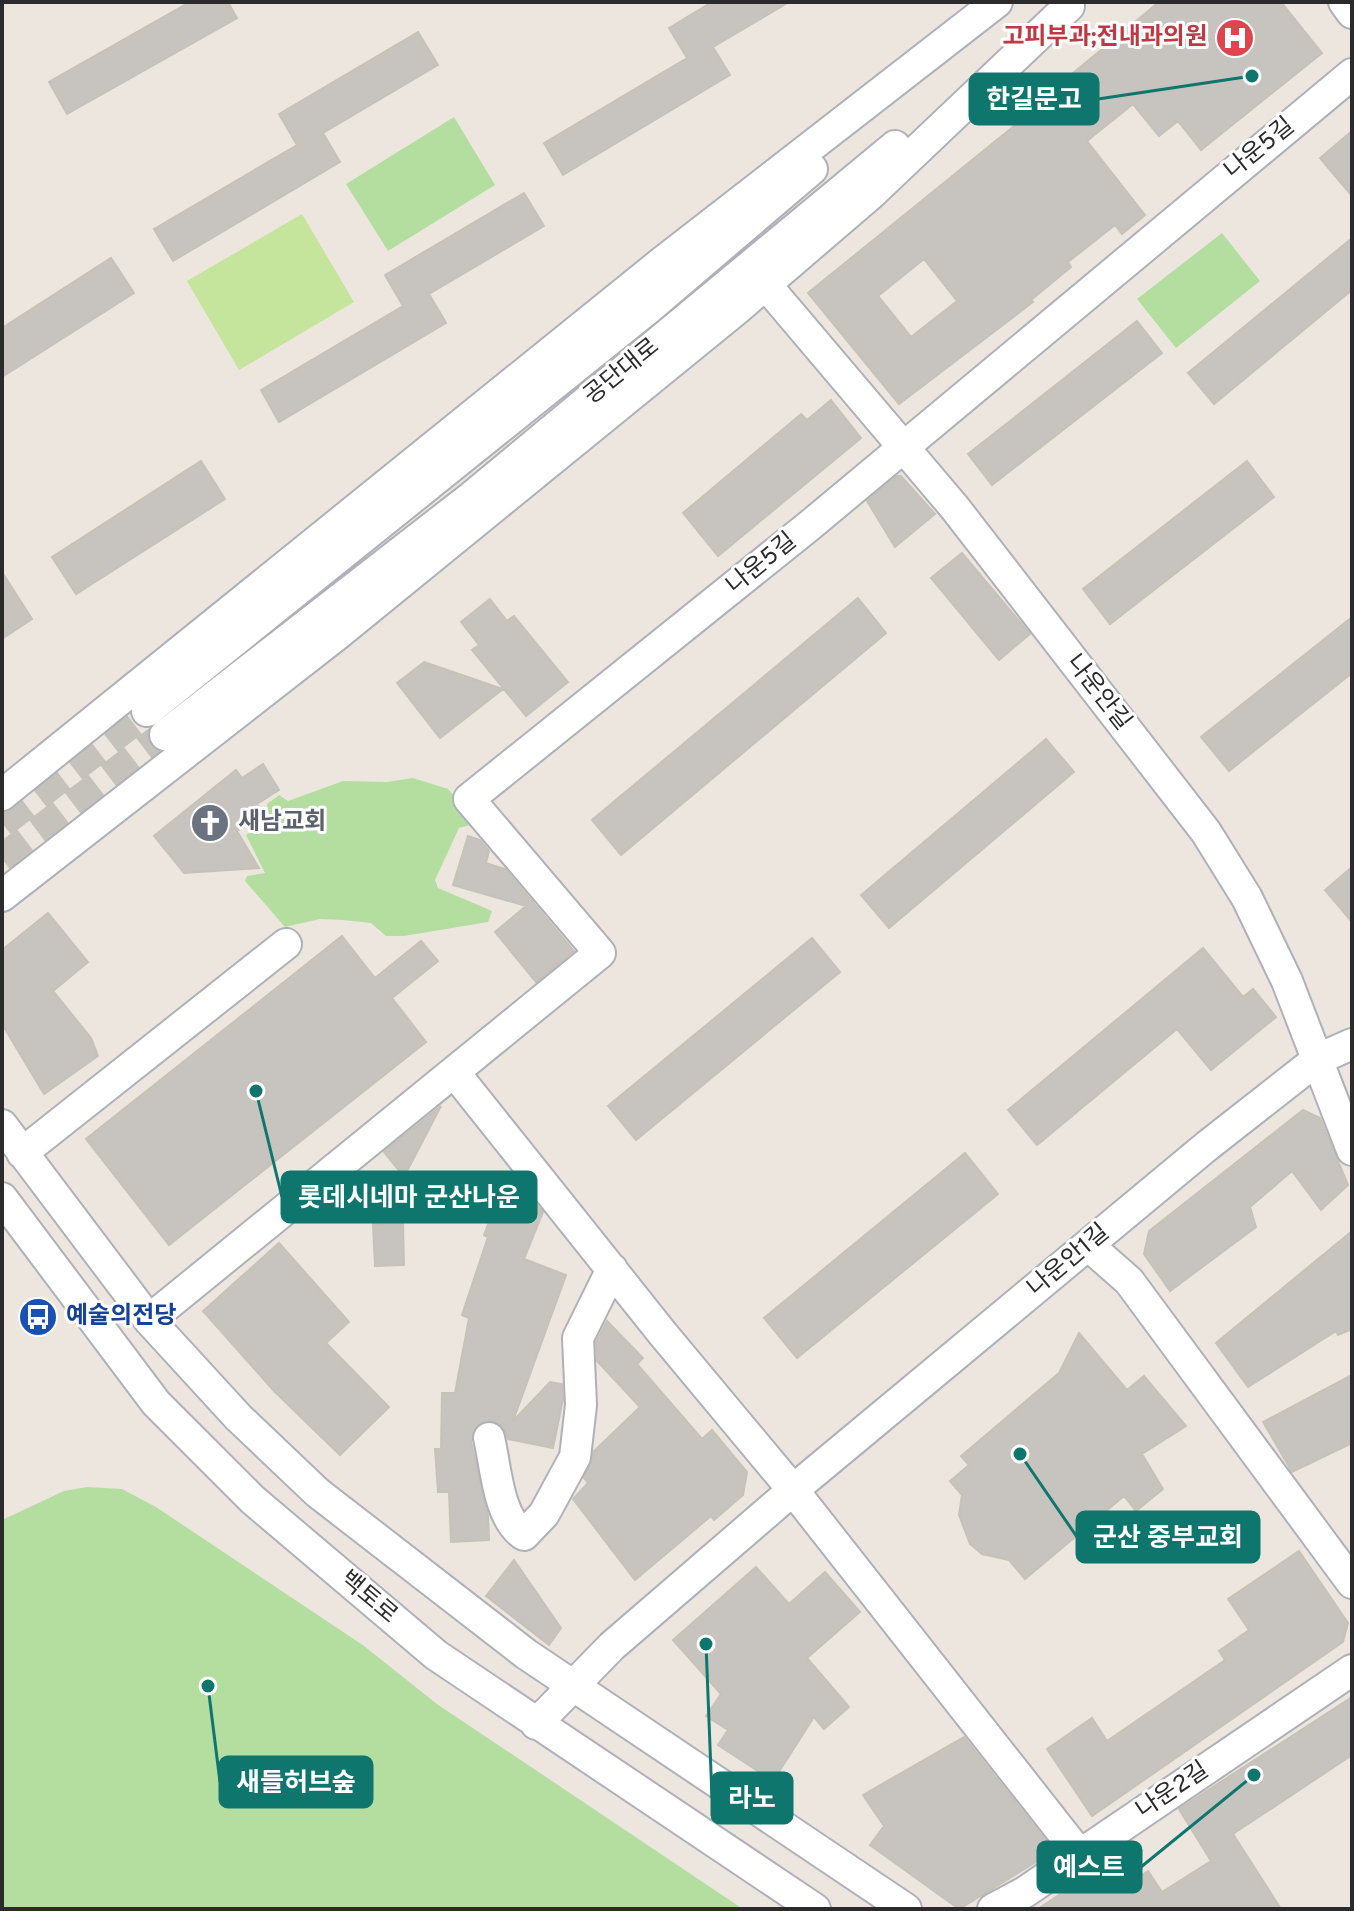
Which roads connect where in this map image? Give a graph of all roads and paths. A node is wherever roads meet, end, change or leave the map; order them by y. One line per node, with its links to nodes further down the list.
1 (997, 2): 9 (street)
2 (1009, 2): 4 (street, 공단대로)
3 (1344, 2): 5 (street)
4 (1071, 4): 7 (street)
5 (1352, 13)
6 (1352, 74): 8 (street, 나운5길)
7 (766, 285): 8 (street, 나운안길); 10 (street)
8 (901, 446): 13 (street, 나운안길); 14 (street, 나운5길)
9 (2, 795)
10 (2, 896)
11 (286, 944): 15 (street)
12 (1352, 1044): 13 (street, 나운안1길)
13 (1318, 1059): 16 (street, 나운안길); 18 (street, 나운안1길)
14 (454, 1072): 19 (street); 20 (street)
15 (9, 1133): 20 (street, 백토로)
16 (1352, 1150)
17 (2, 1198): 26 (street, 백토로)
18 (1088, 1245): 22 (street, 나운안1길); 23 (street)
19 (612, 1269): 21 (street); 22 (street)
20 (149, 1320): 25 (street, 백토로)
21 (489, 1438)
22 (793, 1490): 25 (street, 나운안1길); 27 (street)
23 (1352, 1583)
24 (1352, 1670): 27 (street, 나운2길)
25 (573, 1685): 26 (street, 나운안1길); 29 (street, 백토로)
26 (536, 1724): 28 (street, 백토로)
27 (1080, 1855): 30 (street, 나운2길)
28 (815, 1909)
29 (906, 1909)
30 (993, 1909)

